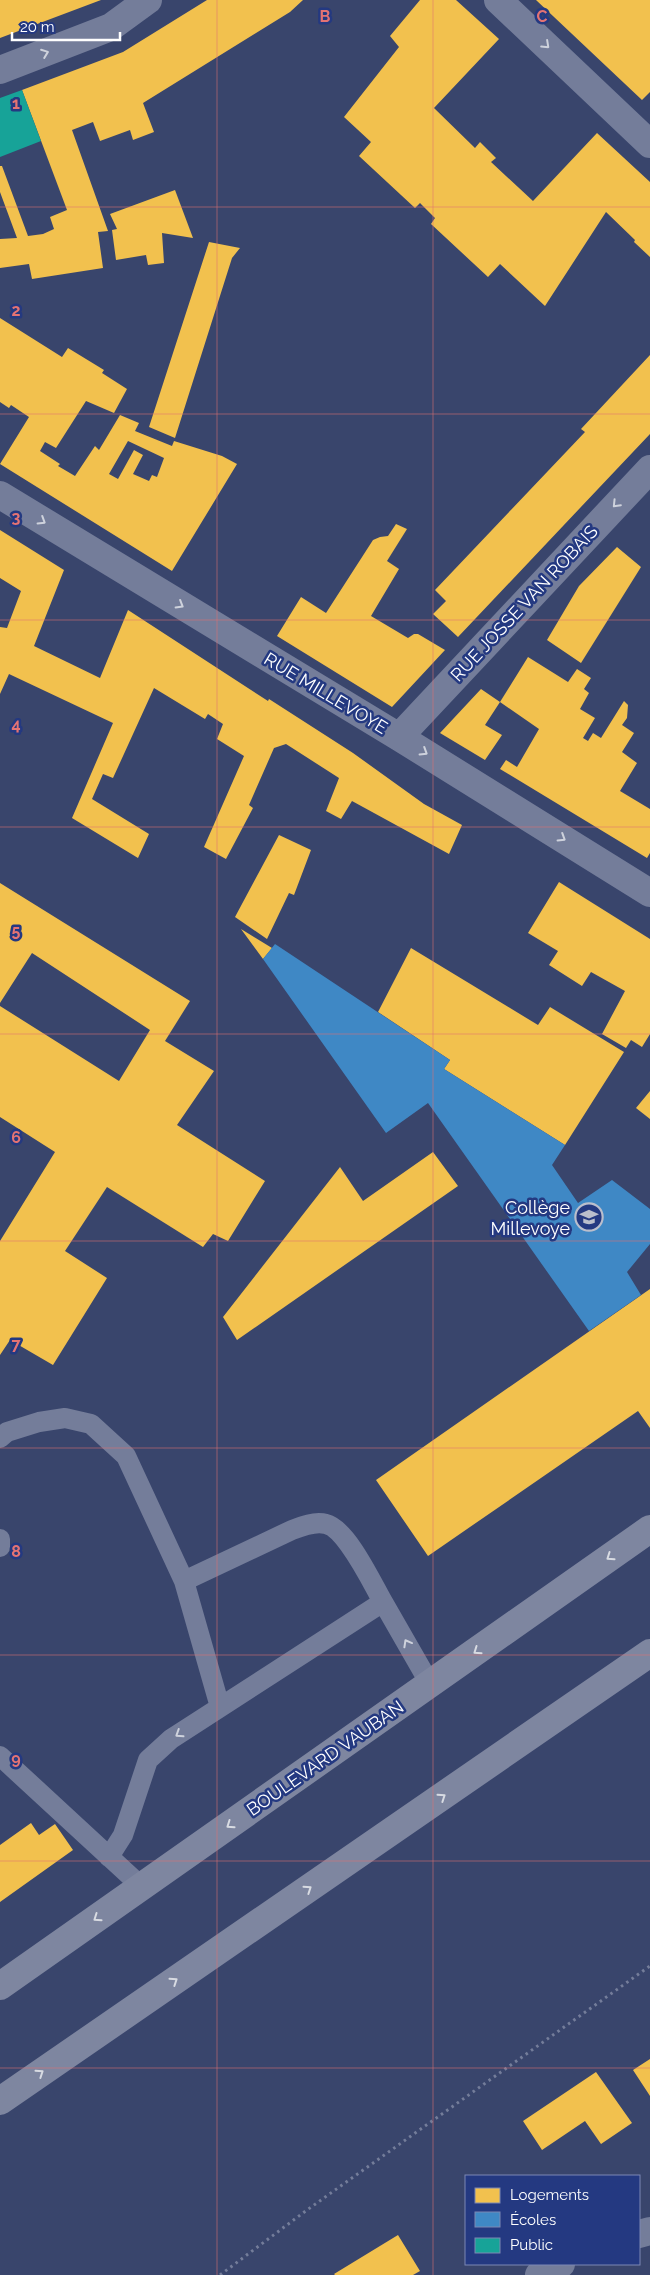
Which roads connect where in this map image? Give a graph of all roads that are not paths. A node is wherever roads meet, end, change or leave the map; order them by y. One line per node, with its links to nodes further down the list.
1 (148, 0): 3 (street, one-way to 1)
2 (498, 0): 4 (street, one-way to 4)
3 (0, 70)
4 (650, 144)
5 (650, 469): 7 (street, RUE JOSSE VAN ROBAIS, one-way to 7)
6 (0, 495): 7 (street, RUE MILLEVOYE, one-way to 7)
7 (399, 737): 8 (street, RUE MILLEVOYE, one-way to 8)
8 (650, 893)
9 (0, 1438): 13 (lane)
10 (650, 1529): 16 (main road, BOULEVARD VAUBAN, one-way to 16)
11 (0, 1539): 12 (lane)
12 (0, 1547)
13 (184, 1581): 14 (lane); 17 (lane)
14 (383, 1602): 16 (lane, one-way to 14); 17 (lane)
15 (650, 1653): 22 (main road, one-way to 15)
16 (430, 1684): 20 (main road, BOULEVARD VAUBAN, one-way to 20)
17 (220, 1707): 19 (lane, one-way to 19)
18 (0, 1756): 19 (lane)
19 (109, 1857): 20 (lane)
20 (142, 1887): 21 (main road, BOULEVARD VAUBAN, one-way to 21)
21 (0, 1986)
22 (0, 2101)
23 (559, 2265): 24 (street)
24 (540, 2275)

